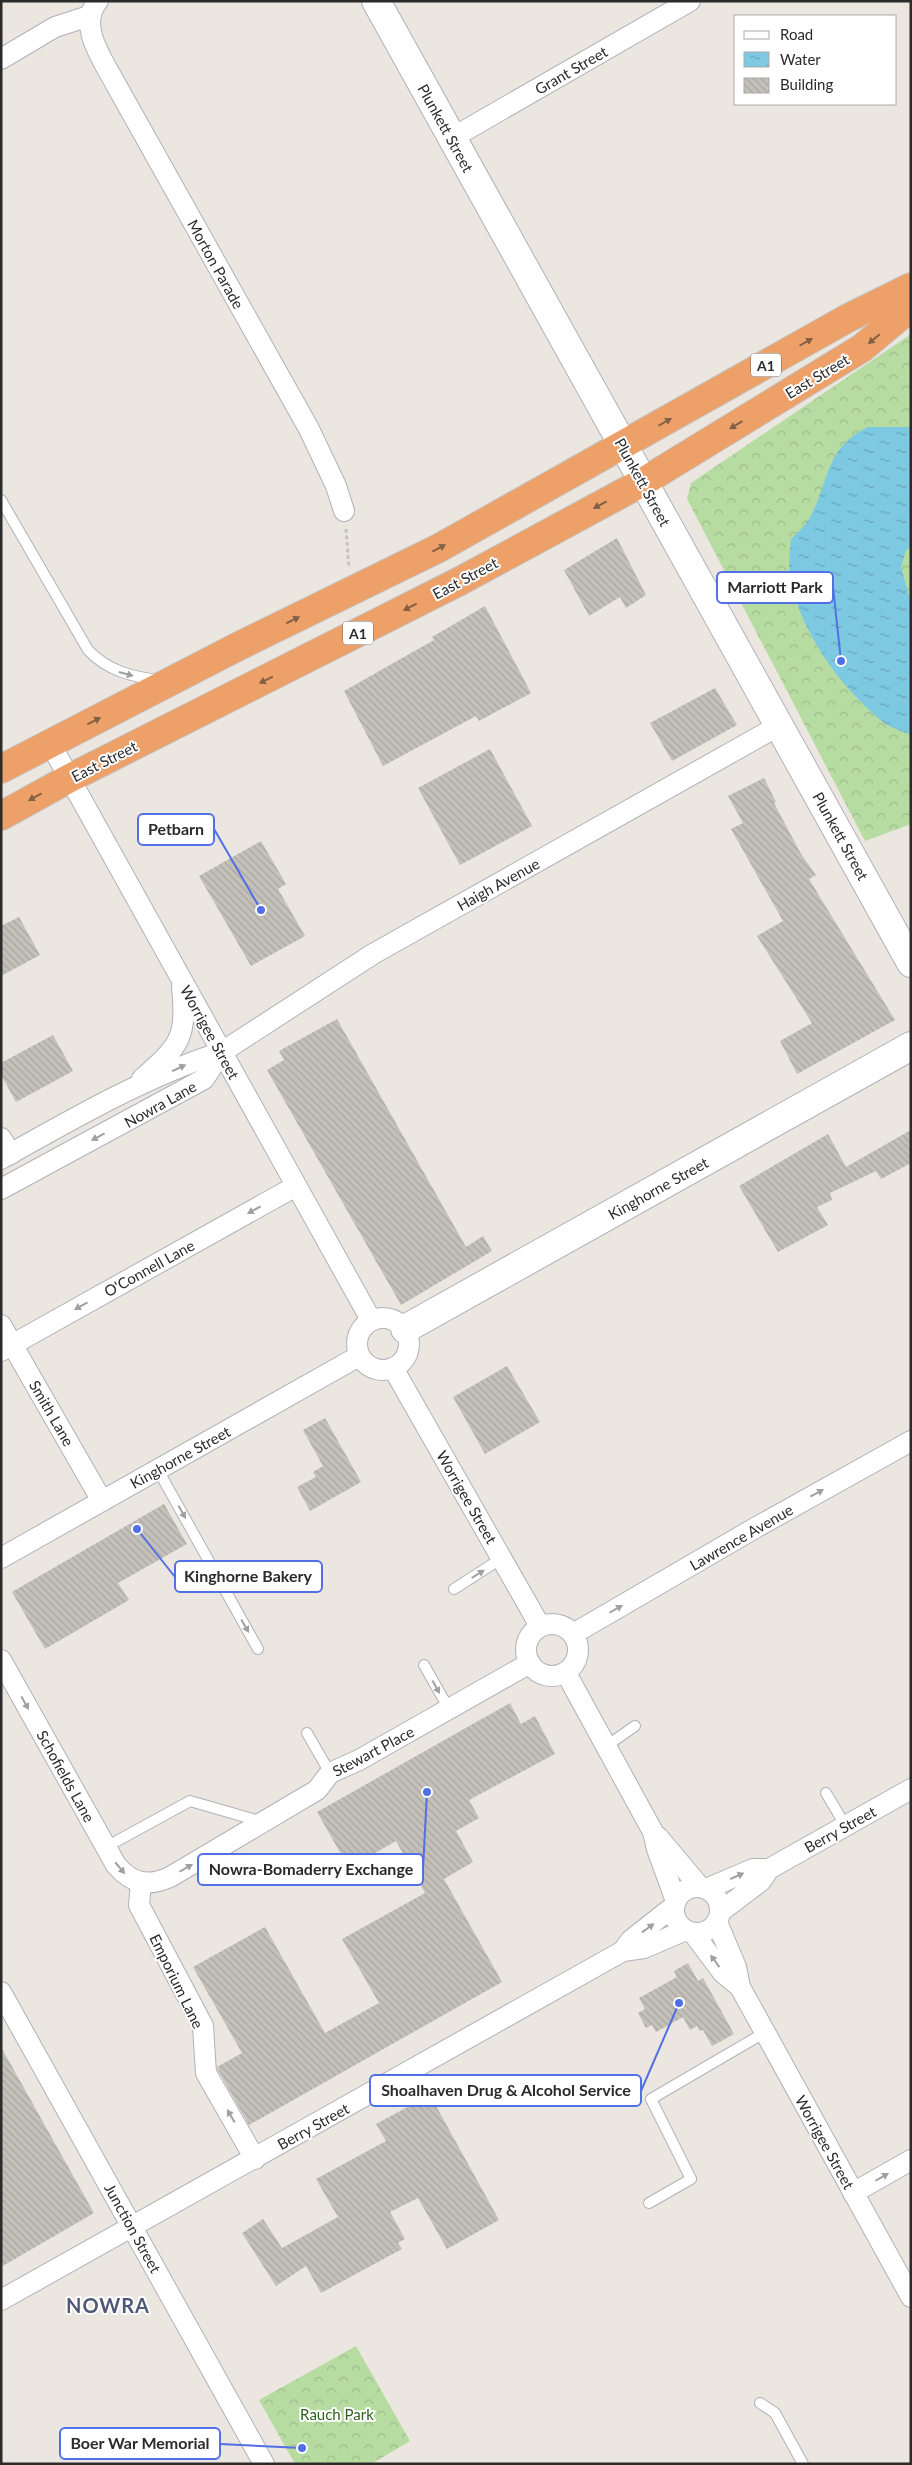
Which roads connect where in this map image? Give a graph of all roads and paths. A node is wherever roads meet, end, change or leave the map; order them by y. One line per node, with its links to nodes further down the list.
1 (376, 1): 5 (street, Plunkett Street)
2 (690, 1): 5 (street, Grant Street)
3 (94, 9): 4 (street, Morton Parade); 11 (street, Morton Parade)
4 (1, 59)
5 (452, 138): 8 (street, Plunkett Street)
6 (911, 287): 8 (highway, A1, one-way to 6)
7 (911, 307): 9 (highway, East Street / A1, one-way to 9)
8 (622, 446): 9 (street, Plunkett Street); 13 (highway, A1, one-way to 8)
9 (643, 482): 14 (street, Plunkett Street); 17 (highway, East Street / A1, one-way to 17)
10 (1, 500): 13 (lane, one-way to 13)
11 (344, 511): 12 (path)
12 (349, 570)
13 (171, 681): 15 (highway, A1, one-way to 13)
14 (780, 725): 19 (street, Plunkett Street); 22 (street, Haigh Avenue)
15 (50, 743): 16 (highway, A1); 17 (street, Worrigee Street)
16 (1, 769)
17 (70, 778): 18 (highway, East Street / A1, one-way to 18); 20 (street, Worrigee Street)
18 (1, 816)
19 (911, 963)
20 (181, 979): 22 (street, Worrigee Street); 23 (street, Nowra Lane)
21 (911, 1046): 30 (street, Kinghorne Street)
22 (222, 1052): 23 (street, Nowra Lane, one-way to 22); 24 (street, Nowra Lane, one-way to 24); 26 (street, Worrigee Street)
23 (125, 1093): 25 (street, Nowra Lane)
24 (73, 1150): 25 (street, Nowra Lane); 27 (street, Nowra Lane)
25 (4, 1155)
26 (296, 1186): 28 (street, Worrigee Street); 31 (street, O'Connell Lane, one-way to 31)
27 (1, 1189)
28 (371, 1320): 30 (street); 32 (street)
29 (1, 1325): 31 (street, Smith Lane)
30 (405, 1329): 33 (street)
31 (7, 1348): 36 (street, Smith Lane)
32 (359, 1356): 33 (street); 35 (street, Kinghorne Street)
33 (393, 1368): 38 (street, Worrigee Street)
34 (911, 1441): 41 (street, Lawrence Avenue, one-way to 34)
35 (158, 1470): 36 (street, Kinghorne Street); 42 (lane, one-way to 42)
36 (102, 1500): 37 (street, Kinghorne Street)
37 (1, 1558)
38 (502, 1558): 39 (lane, one-way to 38); 40 (street, Worrigee Street)
39 (454, 1589)
40 (540, 1626): 41 (street); 44 (street)
41 (573, 1634): 46 (street)
42 (258, 1649)
43 (1, 1660): 57 (street, Schofields Lane, one-way to 57)
44 (530, 1663): 46 (street); 47 (street, Stewart Place)
45 (424, 1664): 47 (lane, one-way to 47)
46 (566, 1672): 50 (street)
47 (449, 1709): 51 (street, Stewart Place)
48 (635, 1726): 50 (lane)
49 (307, 1733): 51 (lane)
50 (605, 1747): 56 (street)
51 (330, 1773): 54 (street, Stewart Place)
52 (911, 1789): 55 (street, Berry Street)
53 (826, 1793): 55 (lane)
54 (264, 1822): 57 (lane); 59 (street, Stewart Place, one-way to 54)
55 (846, 1825): 58 (street, Berry Street)
56 (653, 1832): 60 (street); 61 (street)
57 (106, 1846): 59 (street, Schofields Lane, one-way to 59)
58 (769, 1869): 60 (street, Berry Street, one-way to 58); 62 (street, Berry Street)
59 (141, 1884): 68 (street, Emporium Lane, one-way to 59)
60 (703, 1888): 61 (street); 62 (street)
61 (675, 1904): 63 (street); 64 (street, Berry Street, one-way to 61)
62 (718, 1917): 63 (street); 65 (street, Worrigee Street)
63 (689, 1931): 64 (street, Berry Street); 65 (street, Worrigee Street, one-way to 63)
64 (623, 1951): 68 (street, Berry Street)
65 (740, 1987): 67 (street, Worrigee Street)
66 (1, 1992): 72 (street, Junction Street)
67 (764, 2033): 70 (street, Worrigee Street); 71 (lane)
68 (255, 2159): 72 (street, Berry Street)
69 (911, 2160): 70 (street, one-way to 69)
70 (853, 2193): 73 (street, Worrigee Street)
71 (648, 2203)
72 (132, 2227): 74 (street, Berry Street); 76 (street, Junction Street)
73 (911, 2297)
74 (1, 2300)
75 (760, 2403): 77 (lane)
76 (264, 2464)
77 (803, 2464)

